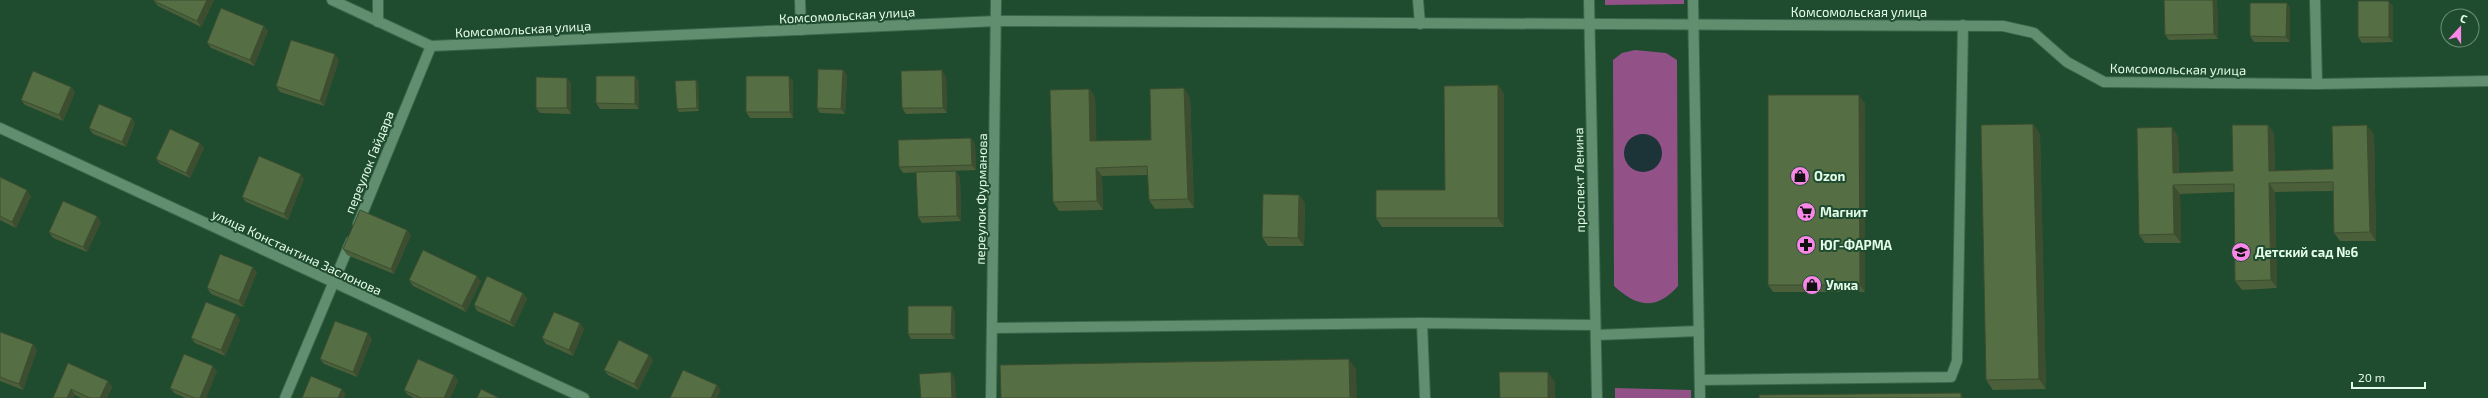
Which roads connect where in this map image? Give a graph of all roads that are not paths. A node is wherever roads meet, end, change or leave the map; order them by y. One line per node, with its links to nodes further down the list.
1 (332, 0): 10 (street, Комсомольская улица)
2 (378, 0): 10 (street)
3 (800, 0): 15 (street)
4 (996, 0): 9 (street, переулок Фурманова)
5 (1418, 0): 11 (street)
6 (1589, 0): 13 (street, проспект Ленина)
7 (1692, 0): 12 (street)
8 (2315, 0): 18 (street)
9 (997, 21): 11 (street, Комсомольская улица); 15 (street, Комсомольская улица); 22 (street, переулок Фурманова)
10 (378, 22): 16 (street, Комсомольская улица)
11 (1420, 24): 13 (street, Комсомольская улица)
12 (1693, 24): 13 (street); 14 (street, Комсомольская улица); 24 (street)
13 (1589, 25): 23 (street, проспект Ленина)
14 (1963, 25): 18 (street, Комсомольская улица); 25 (street)
15 (801, 30): 16 (street, Комсомольская улица)
16 (431, 46): 20 (street, переулок Гайдара)
17 (2488, 81): 18 (street, Комсомольская улица)
18 (2317, 84)
19 (0, 128): 20 (street, улица Константина Заслонова)
20 (333, 284): 26 (street, переулок Гайдара); 27 (street, улица Константина Заслонова)
21 (1422, 324): 22 (street); 23 (street); 29 (street)
22 (992, 328): 28 (street, переулок Фурманова)
23 (1595, 330): 24 (street); 30 (street, проспект Ленина)
24 (1699, 331): 25 (street)
25 (1700, 380): 31 (street)
26 (285, 398)
27 (584, 398)
28 (991, 398)
29 (1425, 398)
30 (1597, 398)
31 (1700, 398)

